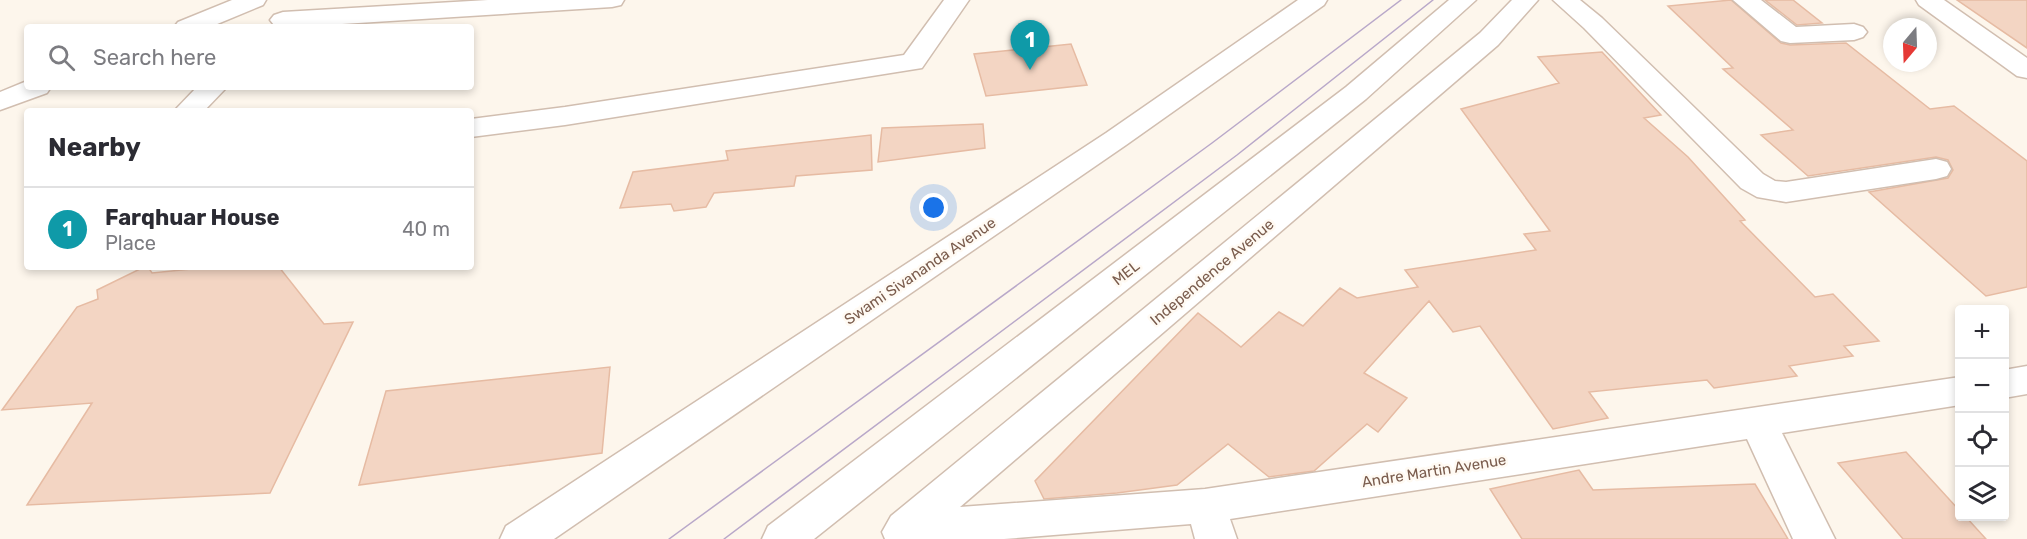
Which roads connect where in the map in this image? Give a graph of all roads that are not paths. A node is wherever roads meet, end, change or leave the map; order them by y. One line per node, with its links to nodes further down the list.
1 (254, 0): 11 (street)
2 (299, 0): 12 (street)
3 (612, 0): 12 (street)
4 (957, 0): 19 (street)
5 (1315, 0): 27 (street, Swami Sivananda Avenue)
6 (1464, 0): 28 (street, MEL)
7 (1526, 0): 26 (street, Independence Avenue)
8 (1565, 0): 20 (street)
9 (1745, 0): 13 (street)
10 (1928, 0): 14 (street)
11 (194, 24)
12 (279, 24)
13 (1854, 32)
14 (2027, 70)
15 (30, 90): 17 (street)
16 (210, 90): 18 (street)
17 (0, 102)
18 (191, 108)
19 (474, 128)
20 (1936, 169)
21 (2027, 380): 22 (street)
22 (2009, 383)
23 (1955, 392): 24 (street, Andre Martin Avenue)
24 (1758, 422): 25 (street, Andre Martin Avenue); 29 (street)
25 (1210, 522): 26 (street, Andre Martin Avenue)
26 (899, 534)
27 (521, 539)
28 (783, 539)
29 (1814, 539)

